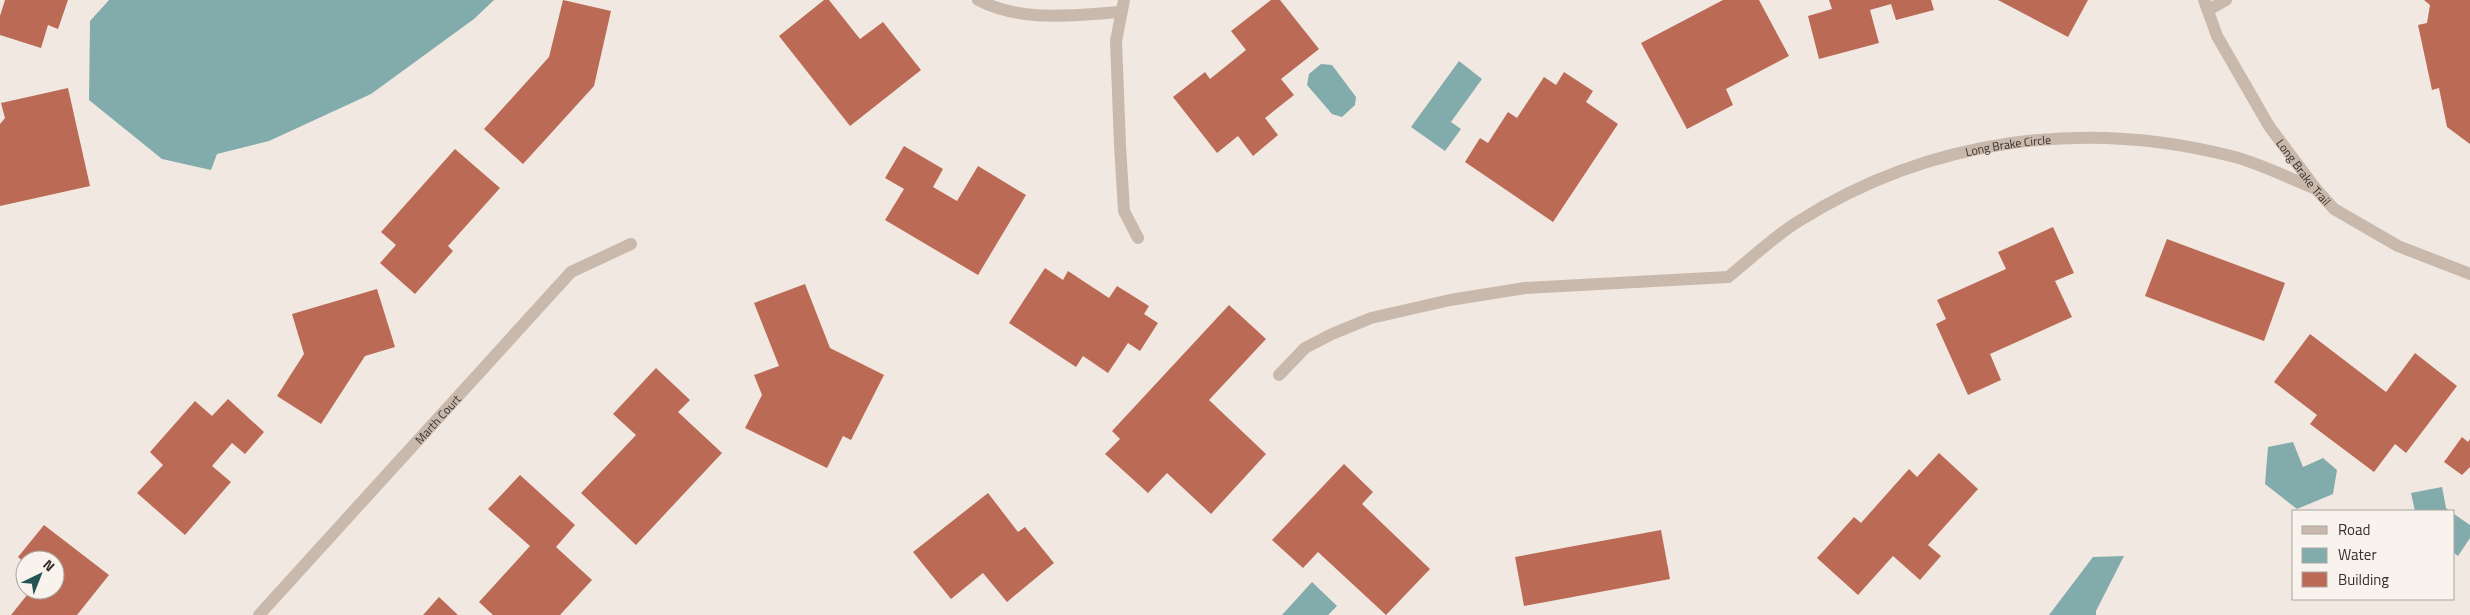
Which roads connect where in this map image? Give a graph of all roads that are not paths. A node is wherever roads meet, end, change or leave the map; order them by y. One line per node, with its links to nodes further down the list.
1 (978, 0): 4 (street)
2 (2226, 0): 3 (street)
3 (2206, 5): 5 (street, Long Brake Trail)
4 (1122, 6): 6 (street)
5 (2316, 189): 8 (street, Long Brake Trail); 9 (street, Long Brake Circle)
6 (1138, 238)
7 (631, 244): 10 (street, Marth Court)
8 (2470, 274)
9 (1279, 375)
10 (259, 615)

